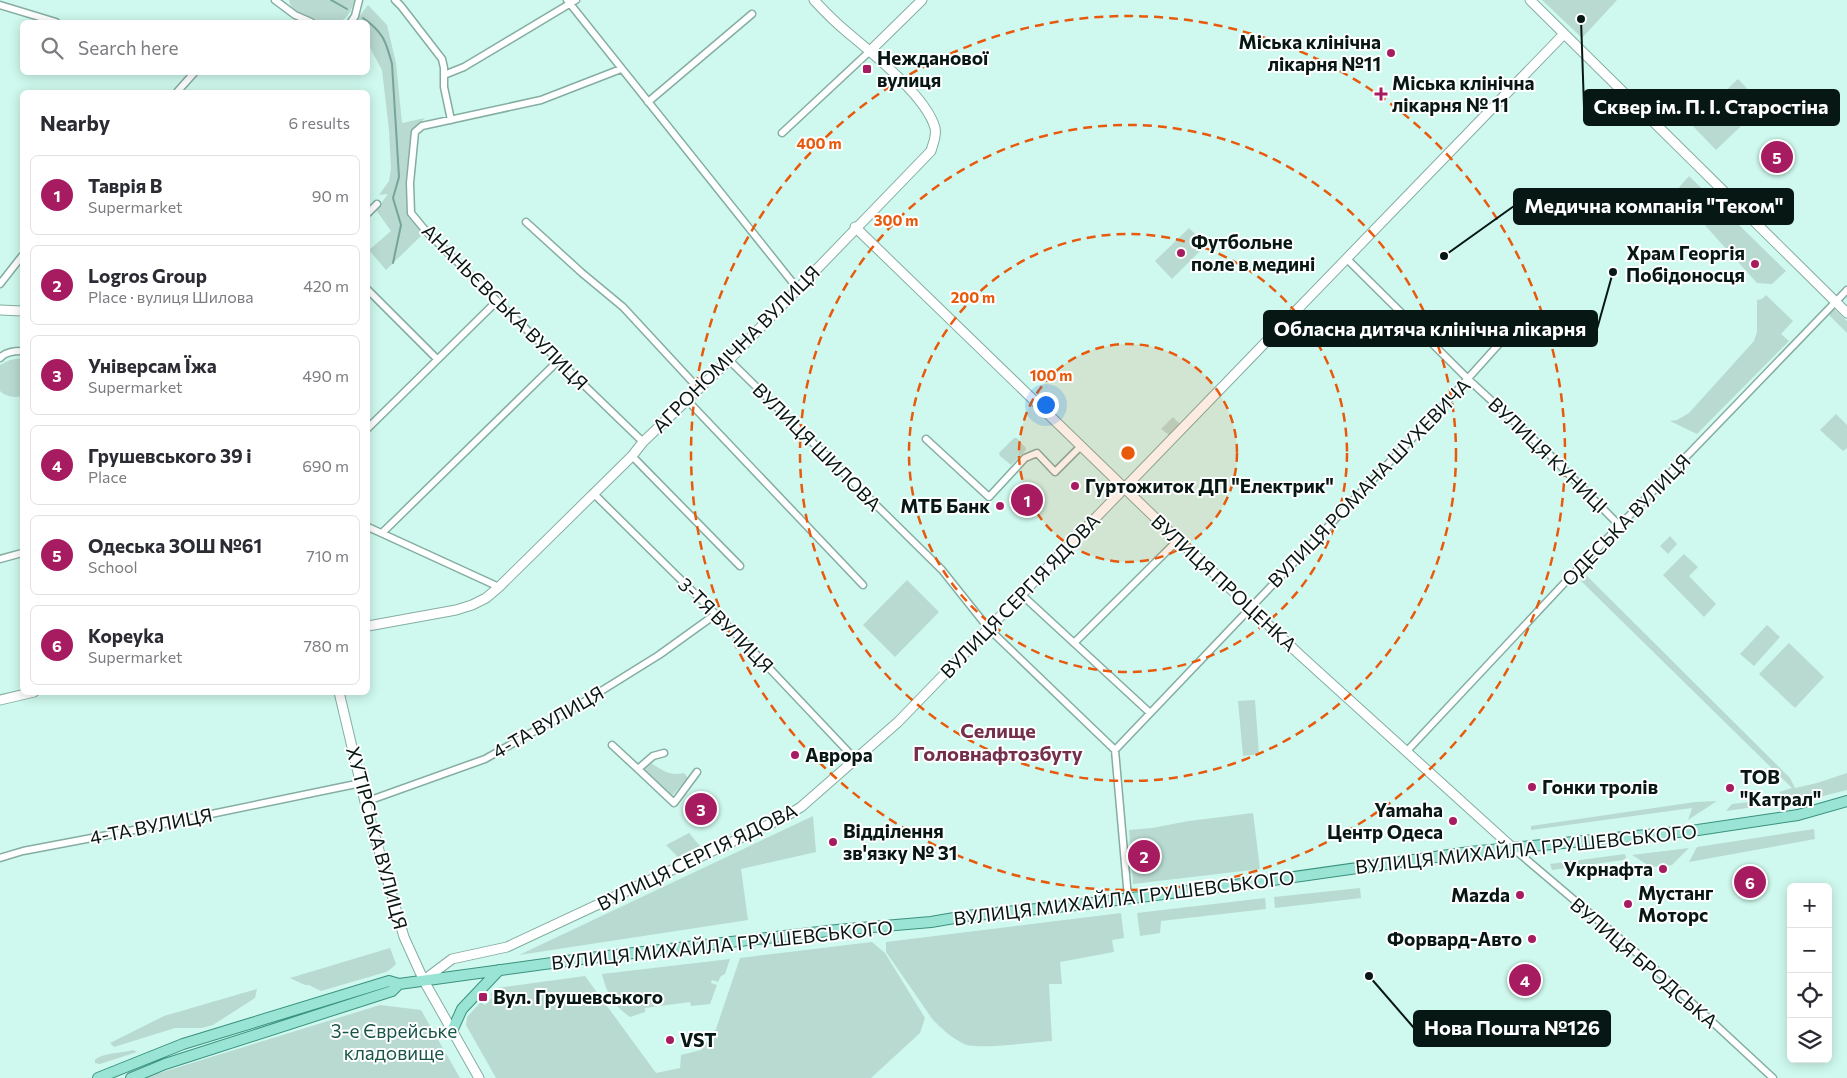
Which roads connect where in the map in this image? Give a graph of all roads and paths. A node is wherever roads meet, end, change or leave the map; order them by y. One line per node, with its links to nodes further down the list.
1 (275, 0): 11 (street)
2 (359, 0): 12 (street)
3 (395, 0): 16 (street)
4 (814, 0): 14 (street)
5 (922, 0): 14 (street)
6 (1530, 0): 13 (street)
7 (571, 1): 15 (street); 16 (street)
8 (0, 6): 10 (street)
9 (752, 14): 19 (street)
10 (49, 20)
11 (306, 20)
12 (352, 20)
13 (1564, 34): 27 (street, ВУЛИЦЯ СЕРГІЯ ЯДОВА); 33 (street)
14 (870, 51): 21 (street); 25 (street, АГРОНОМІЧНА ВУЛИЦЯ)
15 (621, 69): 19 (street); 20 (street)
16 (444, 74): 20 (street)
17 (192, 75): 18 (street)
18 (179, 90)
19 (648, 102): 29 (street)
20 (451, 120): 32 (street, АНАНЬЄВСЬКА ВУЛИЦЯ)
21 (782, 133)
22 (377, 204): 23 (street)
23 (370, 211)
24 (526, 222): 44 (street)
25 (855, 227): 29 (street, АГРОНОМІЧНА ВУЛИЦЯ); 49 (street, ВУЛИЦЯ ПРОЦЕНКА)
26 (20, 259): 28 (street)
27 (1347, 259): 43 (street, ВУЛИЦЯ КУНИЦІ); 51 (street, ВУЛИЦЯ СЕРГІЯ ЯДОВА)
28 (0, 284)
29 (797, 288): 41 (street, АГРОНОМІЧНА ВУЛИЦЯ)
30 (1847, 290): 33 (street, ОДЕСЬКА ВУЛИЦЯ)
31 (370, 292): 40 (street)
32 (497, 301): 40 (street); 42 (street, АНАНЬЄВСЬКА ВУЛИЦЯ)
33 (1836, 302): 36 (street); 53 (street, ОДЕСЬКА ВУЛИЦЯ)
34 (0, 310): 35 (street)
35 (20, 311)
36 (1847, 313)
37 (1517, 324): 43 (street, ВУЛИЦЯ РОМАНА ШУХЕВИЧА)
38 (20, 351): 39 (street)
39 (0, 358)
40 (437, 359): 46 (street)
41 (728, 360): 44 (street, АГРОНОМІЧНА ВУЛИЦЯ); 66 (street, ВУЛИЦЯ ШИЛОВА)
42 (558, 361): 48 (street, АНАНЬЄВСЬКА ВУЛИЦЯ); 55 (street)
43 (1468, 379): 53 (street, ВУЛИЦЯ КУНИЦІ); 63 (street, ВУЛИЦЯ РОМАНА ШУХЕВИЧА)
44 (698, 388): 45 (street, АГРОНОМІЧНА ВУЛИЦЯ)
45 (687, 400): 48 (street, АГРОНОМІЧНА ВУЛИЦЯ); 60 (street)
46 (370, 426)
47 (926, 439): 49 (street)
48 (643, 442): 50 (street, АГРОНОМІЧНА ВУЛИЦЯ)
49 (1081, 446): 51 (street, ВУЛИЦЯ ПРОЦЕНКА)
50 (632, 456): 52 (street, АГРОНОМІЧНА ВУЛИЦЯ); 59 (street)
51 (1124, 487): 56 (street, ВУЛИЦЯ ПРОЦЕНКА); 62 (street, ВУЛИЦЯ СЕРГІЯ ЯДОВА)
52 (593, 493): 61 (street, АГРОНОМІЧНА ВУЛИЦЯ); 64 (street, 3-ТЯ ВУЛИЦЯ)
53 (1620, 526): 74 (street, ОДЕСЬКА ВУЛИЦЯ)
54 (370, 528): 55 (street)
55 (382, 534): 61 (street)
56 (1178, 540): 63 (street, ВУЛИЦЯ ПРОЦЕНКА); 67 (street)
57 (20, 554): 58 (street)
58 (0, 559)
59 (740, 566)
60 (863, 585)
61 (499, 587): 65 (street, АГРОНОМІЧНА ВУЛИЦЯ)
62 (1022, 595): 66 (street, ВУЛИЦЯ СЕРГІЯ ЯДОВА); 67 (street)
63 (1250, 608): 71 (street, ВУЛИЦЯ РОМАНА ШУХЕВИЧА); 74 (street, ВУЛИЦЯ ПРОЦЕНКА)
64 (716, 614): 76 (street, 3-ТЯ ВУЛИЦЯ); 81 (street, 4-ТА ВУЛИЦЯ)
65 (370, 626)
66 (989, 629): 73 (street, ВУЛИЦЯ ШИЛОВА); 76 (street, ВУЛИЦЯ СЕРГІЯ ЯДОВА)
67 (1074, 643): 71 (street)
68 (21, 695): 70 (street)
69 (340, 695): 79 (street, ХУТІРСЬКА ВУЛИЦЯ)
70 (0, 700)
71 (1149, 712): 73 (street, ВУЛИЦЯ РОМАНА ШУХЕВИЧА)
72 (612, 745): 77 (street)
73 (1115, 750): 84 (street)
74 (1406, 752): 82 (street, ВУЛИЦЯ ПРОЦЕНКА)
75 (664, 753): 77 (street)
76 (856, 760): 86 (street, ВУЛИЦЯ СЕРГІЯ ЯДОВА)
77 (638, 770): 78 (street)
78 (698, 772)
79 (360, 783): 81 (street, ХУТІРСЬКА ВУЛИЦЯ); 83 (street, 4-ТА ВУЛИЦЯ)
80 (1847, 801): 82 (main road, ВУЛИЦЯ МИХАЙЛА ГРУШЕВСЬКОГО)
81 (365, 802): 86 (street, ХУТІРСЬКА ВУЛИЦЯ)
82 (1514, 848): 84 (main road, ВУЛИЦЯ МИХАЙЛА ГРУШЕВСЬКОГО); 92 (street, ВУЛИЦЯ БРОДСЬКА)
83 (0, 858)
84 (1128, 898): 85 (main road, ВУЛИЦЯ МИХАЙЛА ГРУШЕВСЬКОГО)
85 (499, 970): 86 (main road, ВУЛИЦЯ МИХАЙЛА ГРУШЕВСЬКОГО); 88 (main road)
86 (424, 981): 87 (main road, ВУЛИЦЯ МИХАЙЛА ГРУШЕВСЬКОГО); 88 (street, ХУТІРСЬКА ВУЛИЦЯ)
87 (399, 984): 89 (main road, ВУЛИЦЯ МИХАЙЛА ГРУШЕВСЬКОГО); 90 (main road)
88 (452, 1031): 91 (street, ХУТІРСЬКА ВУЛИЦЯ)
89 (98, 1078)
90 (131, 1078)
91 (479, 1078)
92 (1773, 1078)

